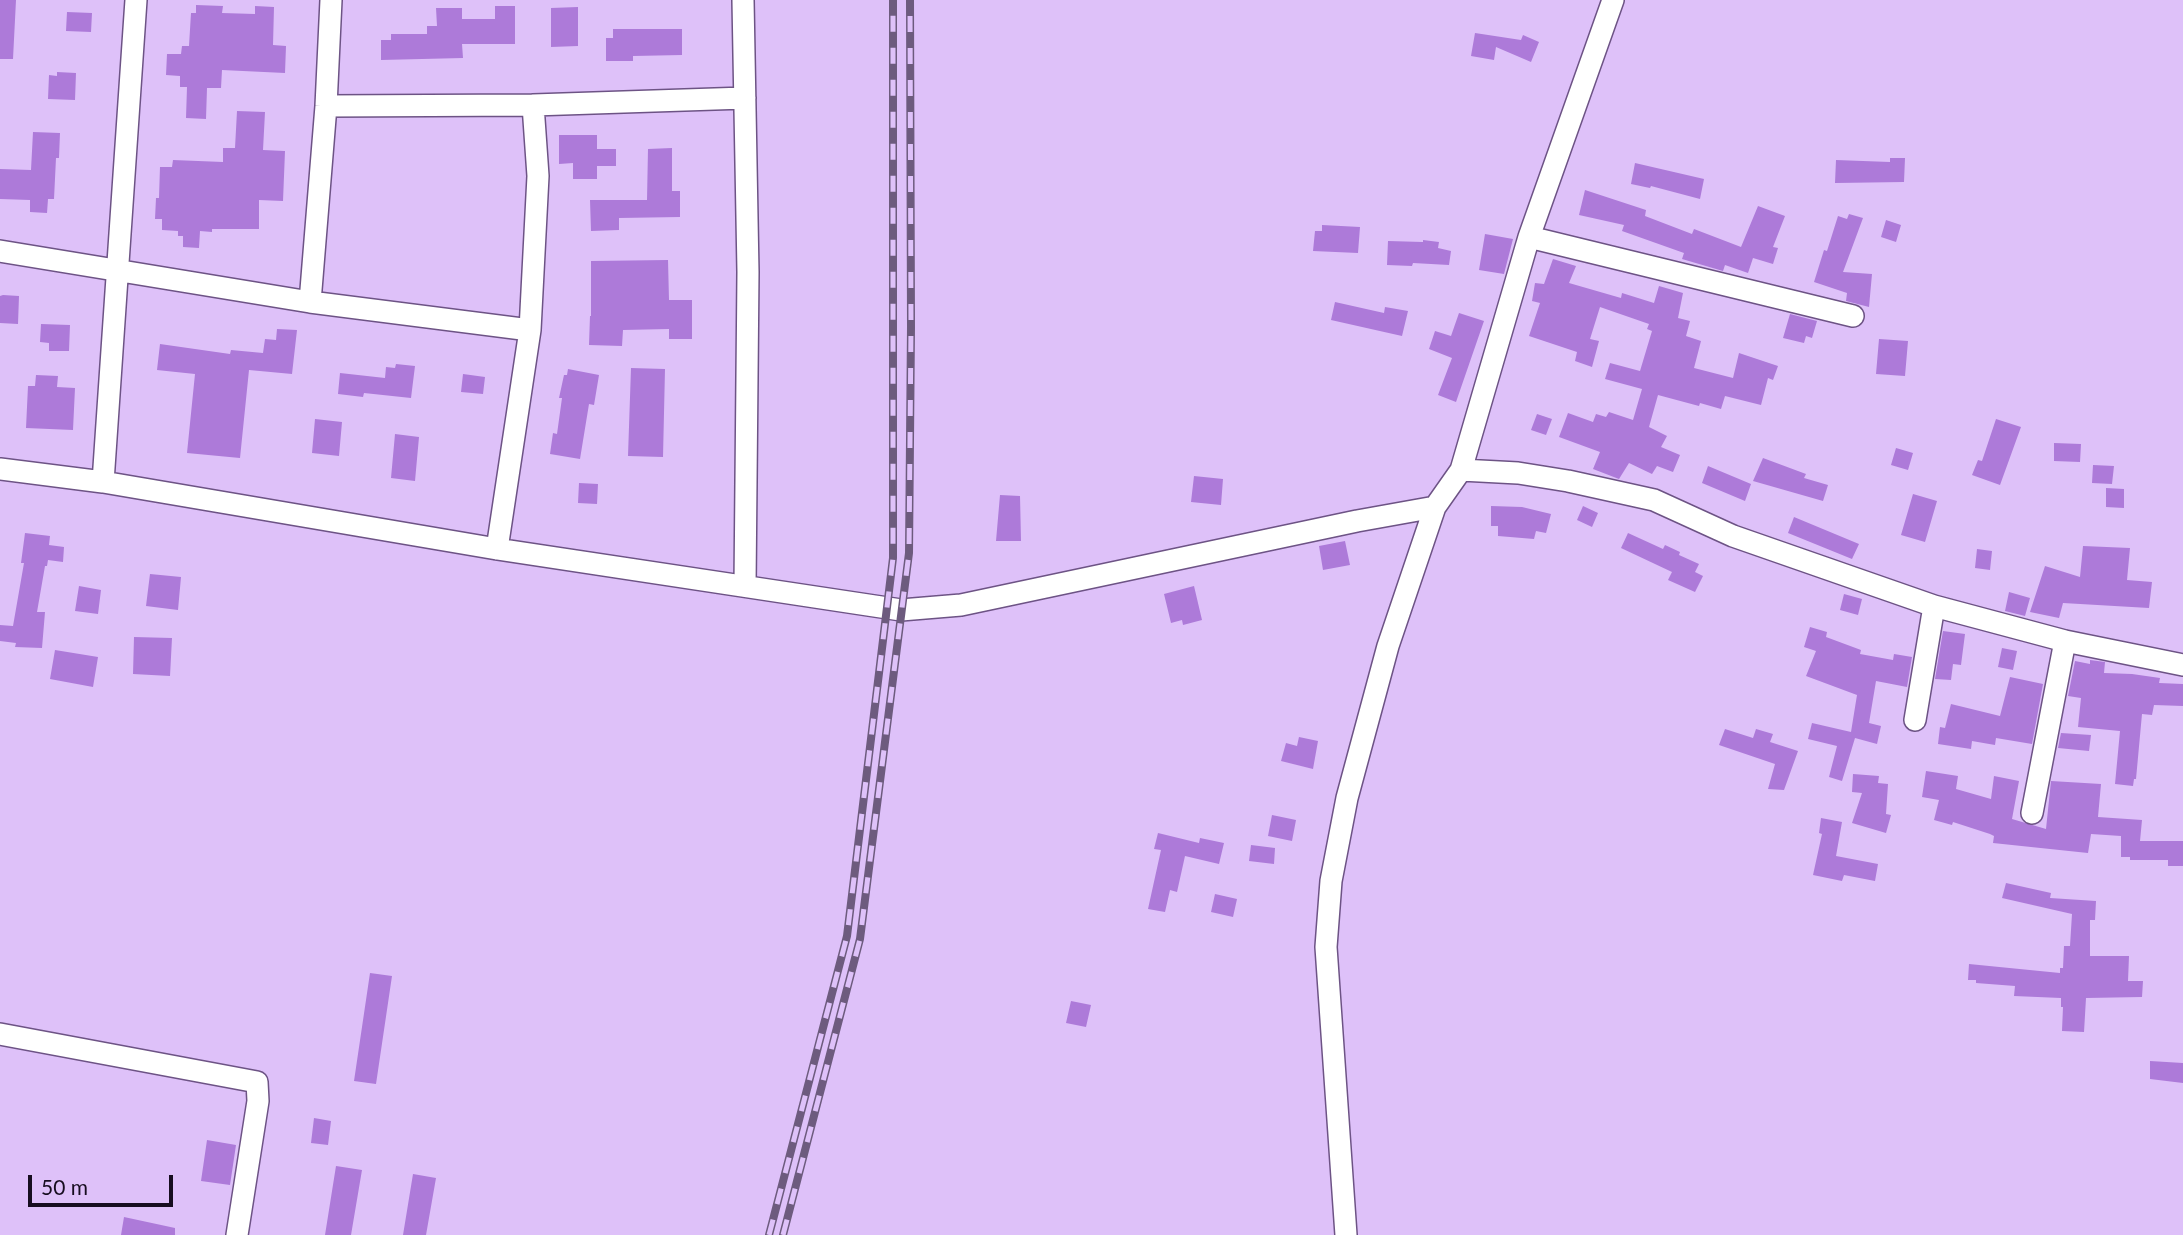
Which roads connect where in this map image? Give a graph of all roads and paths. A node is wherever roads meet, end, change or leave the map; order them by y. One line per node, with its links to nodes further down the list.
1 (136, 0): 10 (street)
2 (331, 0): 7 (street)
3 (743, 0): 5 (street)
4 (1612, 0): 8 (street)
5 (745, 98): 6 (street); 19 (street)
6 (533, 105): 7 (street); 13 (street)
7 (326, 106): 11 (street)
8 (1529, 237): 12 (street); 15 (street)
9 (0, 251): 10 (street)
10 (118, 270): 11 (street); 16 (street)
11 (310, 302): 13 (street)
12 (1853, 316)
13 (530, 330): 18 (street)
14 (0, 469): 16 (street)
15 (1461, 470): 17 (street); 20 (street)
16 (103, 482): 18 (street)
17 (1435, 507): 19 (street); 27 (street)
18 (496, 549): 19 (street)
19 (745, 586)
20 (1934, 606): 21 (street); 23 (street)
21 (2065, 641): 22 (street); 24 (street)
22 (2183, 665)
23 (1915, 720)
24 (2032, 813)
25 (0, 1034): 26 (street)
26 (237, 1235)
27 (1346, 1235)

